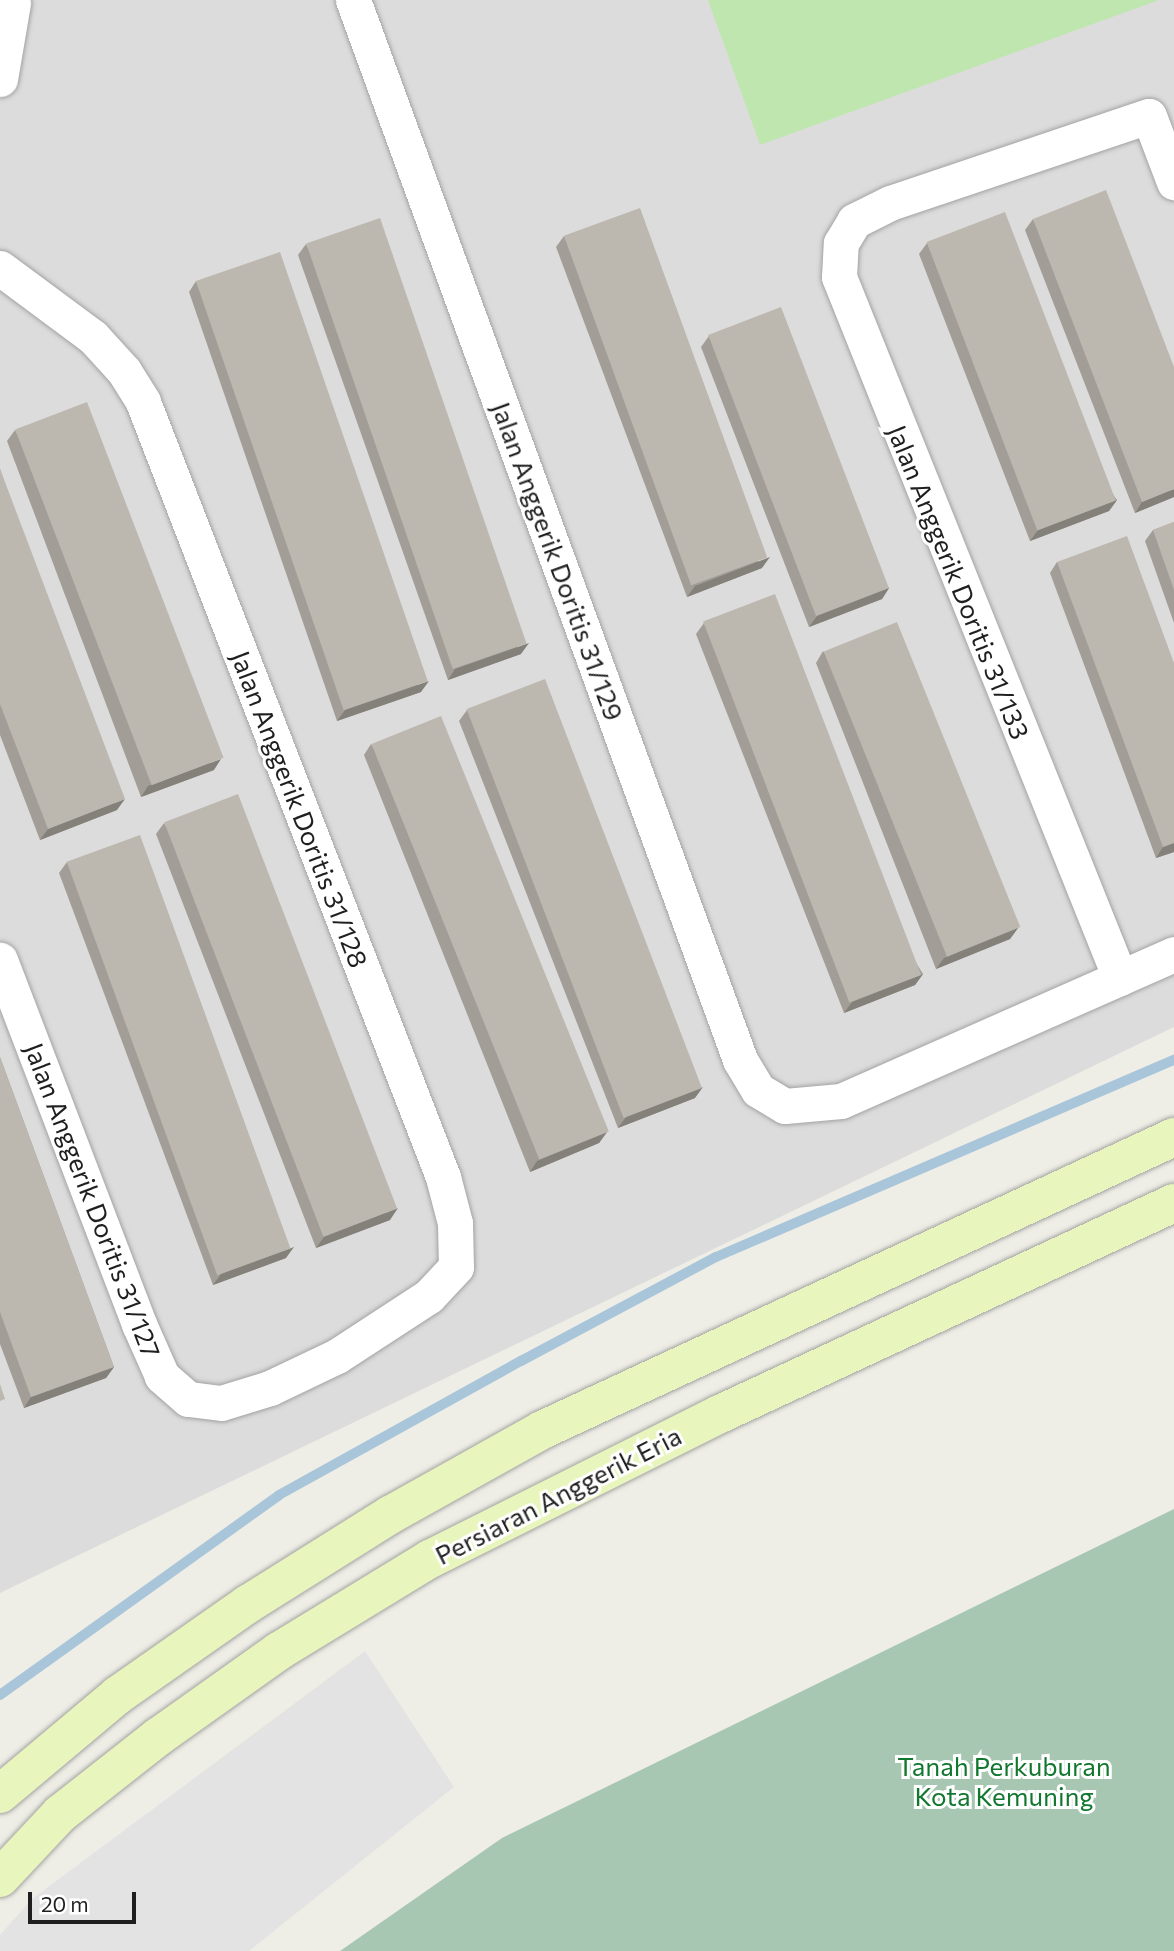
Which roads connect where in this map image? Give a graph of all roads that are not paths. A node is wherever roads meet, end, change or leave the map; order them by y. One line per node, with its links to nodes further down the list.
1 (353, 0): 9 (street, Jalan Anggerik Doritis 31/129)
2 (18, 1): 3 (street)
3 (0, 79)
4 (1161, 111): 5 (street); 9 (street, Jalan Anggerik Doritis 31/133)
5 (1174, 181)
6 (0, 268): 12 (street, Jalan Anggerik Doritis 31/128)
7 (1174, 954): 9 (street)
8 (0, 960): 12 (street, Jalan Anggerik Doritis 31/127)
9 (1120, 978)
10 (1174, 1137): 13 (main road)
11 (1174, 1203): 14 (main road, Persiaran Anggerik Eria)
12 (337, 1356)
13 (0, 1794)
14 (0, 1878)

